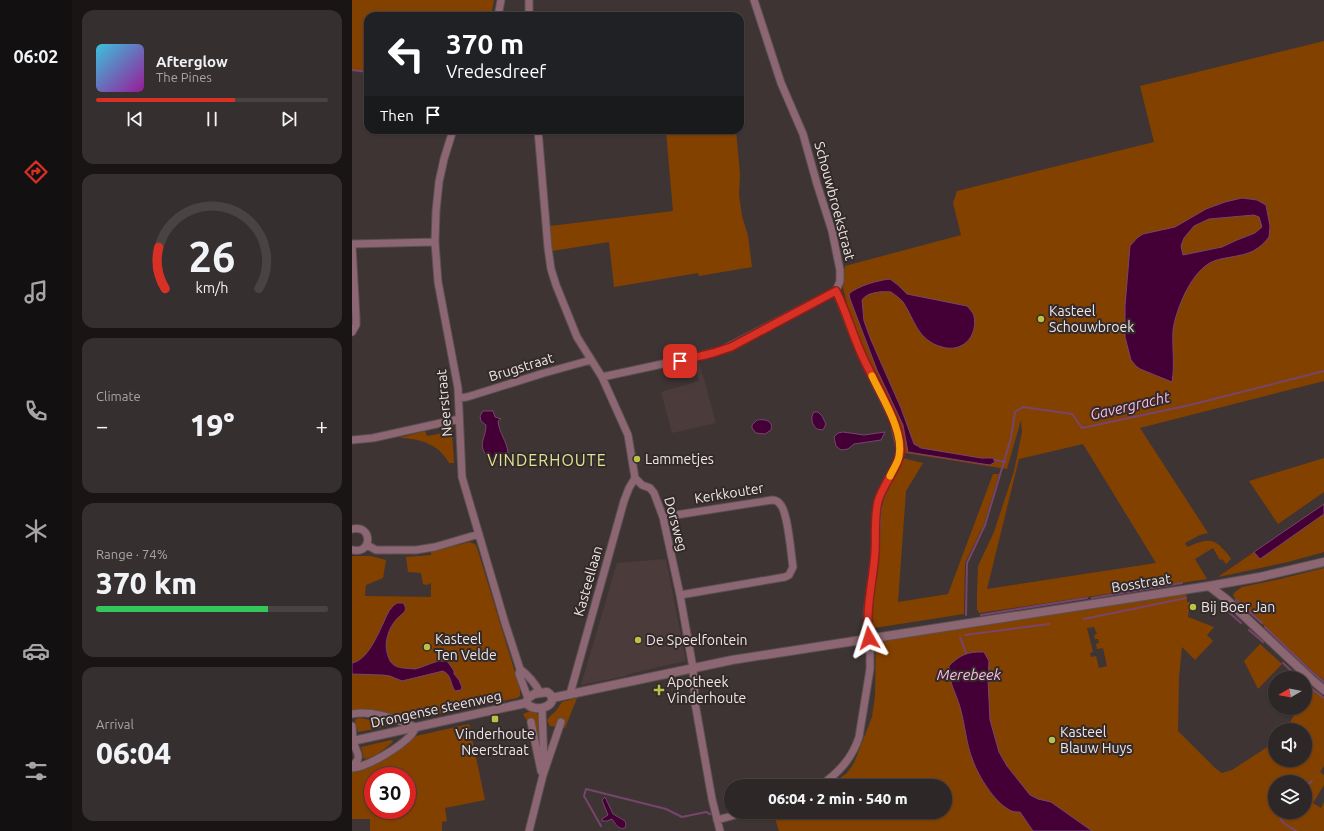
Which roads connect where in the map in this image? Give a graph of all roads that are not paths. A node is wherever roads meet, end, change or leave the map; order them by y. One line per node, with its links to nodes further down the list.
1 (501, 0): 4 (street)
2 (529, 0): 5 (street)
3 (754, 0): 10 (street, Schouwbroekstraat)
4 (499, 12)
5 (529, 12)
6 (452, 134): 8 (street, Neerstraat)
7 (538, 134): 12 (street)
8 (435, 242): 9 (street); 14 (street, Neerstraat)
9 (352, 245): 11 (street)
10 (836, 291): 13 (street); 26 (street)
11 (352, 332)
12 (591, 360): 13 (street); 14 (street, Brugstraat)
13 (602, 377): 17 (street)
14 (459, 398): 15 (street, Neerstraat)
15 (459, 419): 16 (street); 20 (street, Neerstraat)
16 (352, 440)
17 (635, 478): 18 (street, Dorsweg); 31 (street, Kasteellaan)
18 (663, 517): 25 (street, Dorsweg); 25 (street, Kerkkouter)
19 (352, 529): 21 (street)
20 (479, 534): 21 (street); 28 (street, Neerstraat)
21 (367, 545): 22 (street)
22 (352, 550)
23 (1324, 562): 24 (street, Bosstraat)
24 (1209, 586): 26 (street, Bosstraat); 29 (street)
25 (680, 595): 27 (street, Dorsweg)
26 (869, 638): 27 (street); 43 (street)
27 (693, 668): 31 (street); 45 (street, Dorsweg)
28 (520, 669): 30 (street, Neerstraat); 33 (street, Neerstraat)
29 (1324, 690)
30 (540, 693): 32 (street); 33 (street, Drongense steenweg)
31 (570, 694): 32 (street)
32 (552, 698): 34 (street)
33 (527, 700): 34 (street, Drongense steenweg); 39 (street, Drongense steenweg)
34 (542, 708): 42 (street)
35 (352, 714): 39 (street)
36 (531, 722): 42 (street)
37 (561, 722): 42 (street)
38 (352, 726): 40 (street)
39 (416, 727): 40 (street, Drongense steenweg); 41 (street)
40 (352, 741): 41 (street)
41 (352, 767)
42 (543, 775): 46 (street)
43 (829, 779)
44 (724, 818): 45 (street)
45 (717, 820): 47 (street, Dorsweg)
46 (529, 831)
47 (720, 831)

